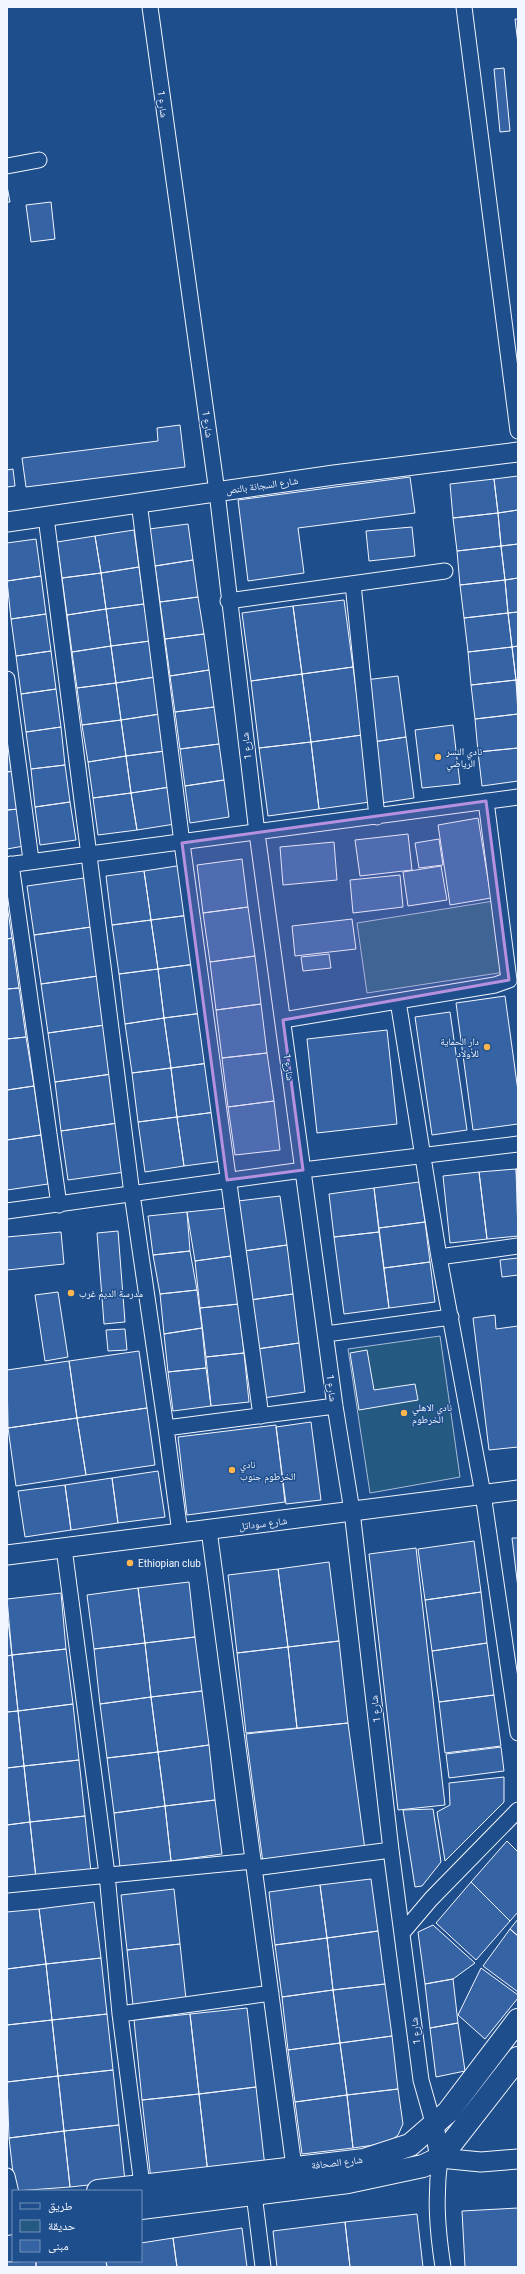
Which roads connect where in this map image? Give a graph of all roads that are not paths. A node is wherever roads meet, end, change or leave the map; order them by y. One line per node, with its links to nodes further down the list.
1 (150, 7): 7 (street, شارع 1)
2 (464, 7): 5 (street)
3 (39, 160): 4 (street)
4 (7, 166)
5 (518, 431)
6 (518, 452): 7 (street, شارع السجانة بالنص)
7 (217, 492): 8 (street, شارع السجانة بالنص); 13 (street, شارع 1)
8 (139, 502): 9 (street, شارع السجانة بالنص); 19 (street)
9 (46, 517): 10 (street, شارع السجانة بالنص); 20 (street)
10 (7, 522)
11 (445, 571): 12 (street)
12 (353, 584): 13 (street); 17 (street)
13 (228, 601): 18 (street, شارع 1)
14 (7, 679): 21 (street)
15 (518, 797): 16 (street)
16 (486, 801): 17 (street); 23 (street)
17 (377, 817): 18 (street)
18 (257, 833): 19 (street); 24 (street, شارع 1)
19 (182, 843): 20 (street); 28 (street)
20 (88, 853): 21 (street); 29 (street)
21 (31, 860): 22 (street)
22 (9, 864): 30 (street)
23 (398, 1001): 24 (street); 26 (street)
24 (283, 1020): 27 (street, شارع 1)
25 (518, 1144): 26 (street)
26 (422, 1156): 27 (street); 33 (street)
27 (303, 1170): 28 (street); 35 (street, شارع 1)
28 (227, 1180): 29 (street); 37 (street)
29 (132, 1194): 30 (street); 38 (street)
30 (59, 1205): 31 (street)
31 (7, 1212)
32 (518, 1246): 33 (street)
33 (439, 1257): 34 (street)
34 (451, 1317): 35 (street); 40 (street)
35 (326, 1334): 36 (street, شارع 1)
36 (335, 1406): 37 (street); 41 (street, شارع 1)
37 (261, 1416): 38 (street)
38 (166, 1428): 43 (street)
39 (518, 1490): 40 (street, شارع سوداتل)
40 (483, 1494): 41 (street, شارع سوداتل); 46 (street)
41 (352, 1511): 42 (street, شارع سوداتل); 48 (street, شارع 1)
42 (209, 1530): 43 (street, شارع سوداتل); 49 (street)
43 (180, 1533): 44 (street, شارع سوداتل)
44 (64, 1548): 45 (street, شارع سوداتل); 50 (street)
45 (7, 1555)
46 (518, 1732)
47 (518, 1810): 52 (street)
48 (391, 1850): 49 (street); 52 (street, شارع 1)
49 (254, 1864): 50 (street); 53 (street)
50 (107, 1874): 51 (street); 54 (street)
51 (7, 1885)
52 (403, 1932): 57 (street, شارع 1)
53 (272, 1993): 54 (street); 60 (street)
54 (120, 2014): 62 (street)
55 (518, 2020): 57 (main road, شارع الصحافة)
56 (518, 2058): 58 (main road, شارع الصحافة)
57 (434, 2126): 58 (street); 60 (main road, شارع الصحافة)
58 (440, 2158): 59 (street); 64 (main road, شارع الصحافة); 68 (street)
59 (518, 2159)
60 (294, 2167): 62 (main road, شارع الصحافة)
61 (7, 2176): 65 (street)
62 (142, 2185): 63 (main road, شارع الصحافة)
63 (105, 2190)
64 (254, 2194): 66 (main road, شارع الصحافة); 67 (street)
65 (12, 2198)
66 (142, 2208)
67 (263, 2267)
68 (443, 2267)

